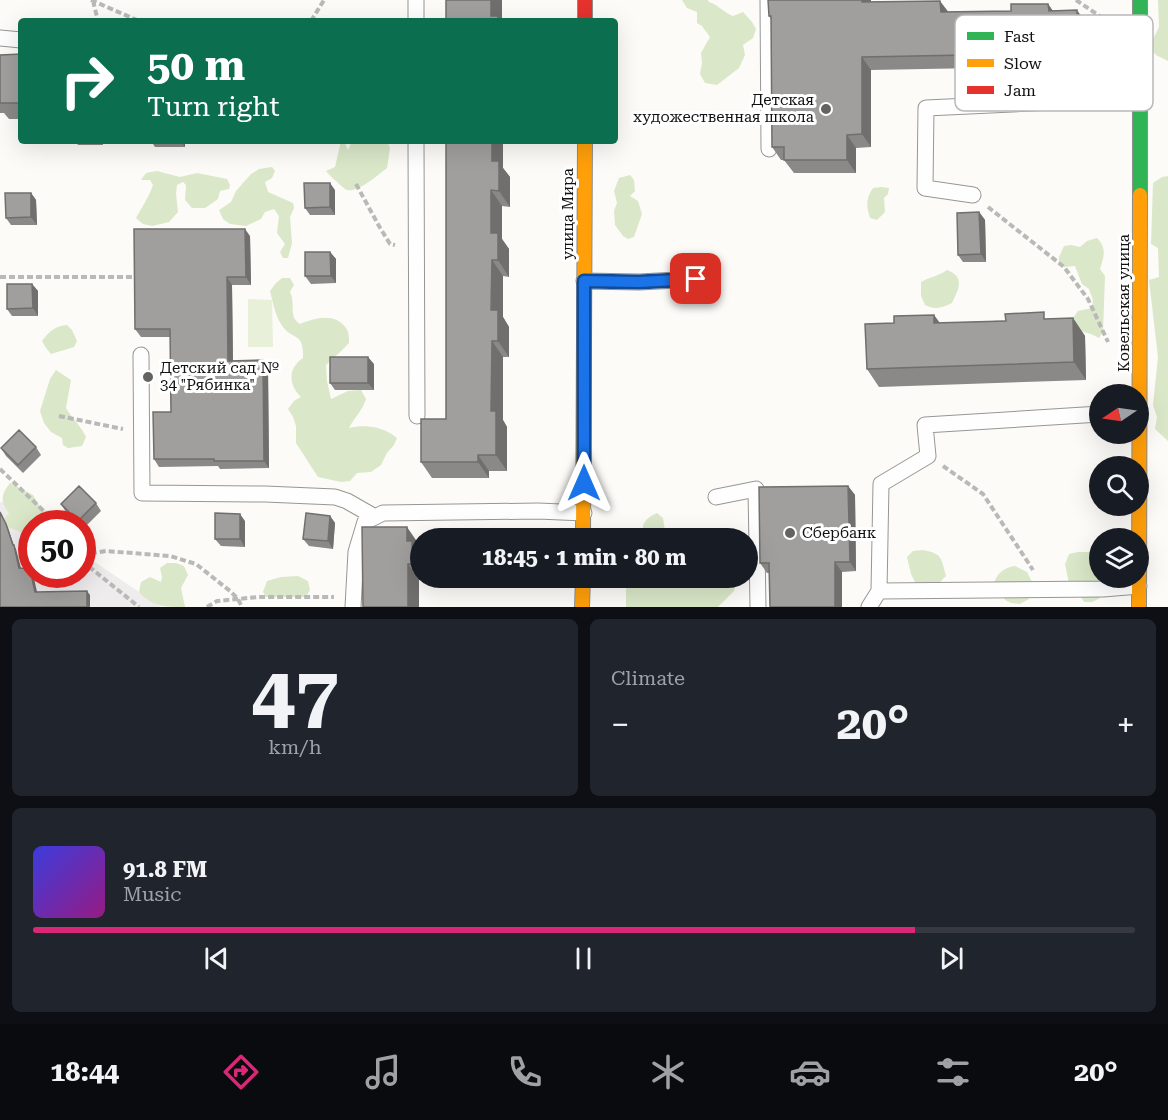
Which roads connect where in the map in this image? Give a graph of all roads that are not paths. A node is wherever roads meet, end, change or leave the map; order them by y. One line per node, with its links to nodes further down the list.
1 (416, 0): 6 (lane)
2 (585, 0): 7 (street)
3 (768, 0): 14 (lane)
4 (1140, 0): 5 (street, Ковельская улица)
5 (1140, 15)
6 (416, 18)
7 (585, 18)
8 (0, 38): 9 (lane)
9 (18, 40)
10 (955, 107): 15 (lane)
11 (1141, 111): 19 (street, Ковельская улица)
12 (416, 144): 21 (lane)
13 (585, 144): 17 (street, улица Мира)
14 (769, 149)
15 (973, 195)
16 (696, 279): 17 (lane)
17 (584, 281): 24 (street, улица Мира)
18 (141, 355): 25 (lane)
19 (1139, 384)
20 (1089, 415): 31 (lane)
21 (417, 416)
22 (1139, 444): 27 (street, Ковельская улица)
23 (717, 497): 34 (lane)
24 (584, 513): 25 (lane); 26 (street, улица Мира)
25 (375, 517): 32 (lane)
26 (583, 528)
27 (1139, 528)
28 (583, 588): 33 (street)
29 (1115, 588): 31 (lane)
30 (1139, 588): 36 (street, Ковельская улица)
31 (879, 591): 35 (lane)
32 (353, 602)
33 (582, 607)
34 (758, 607)
35 (869, 607)
36 (1139, 607)

